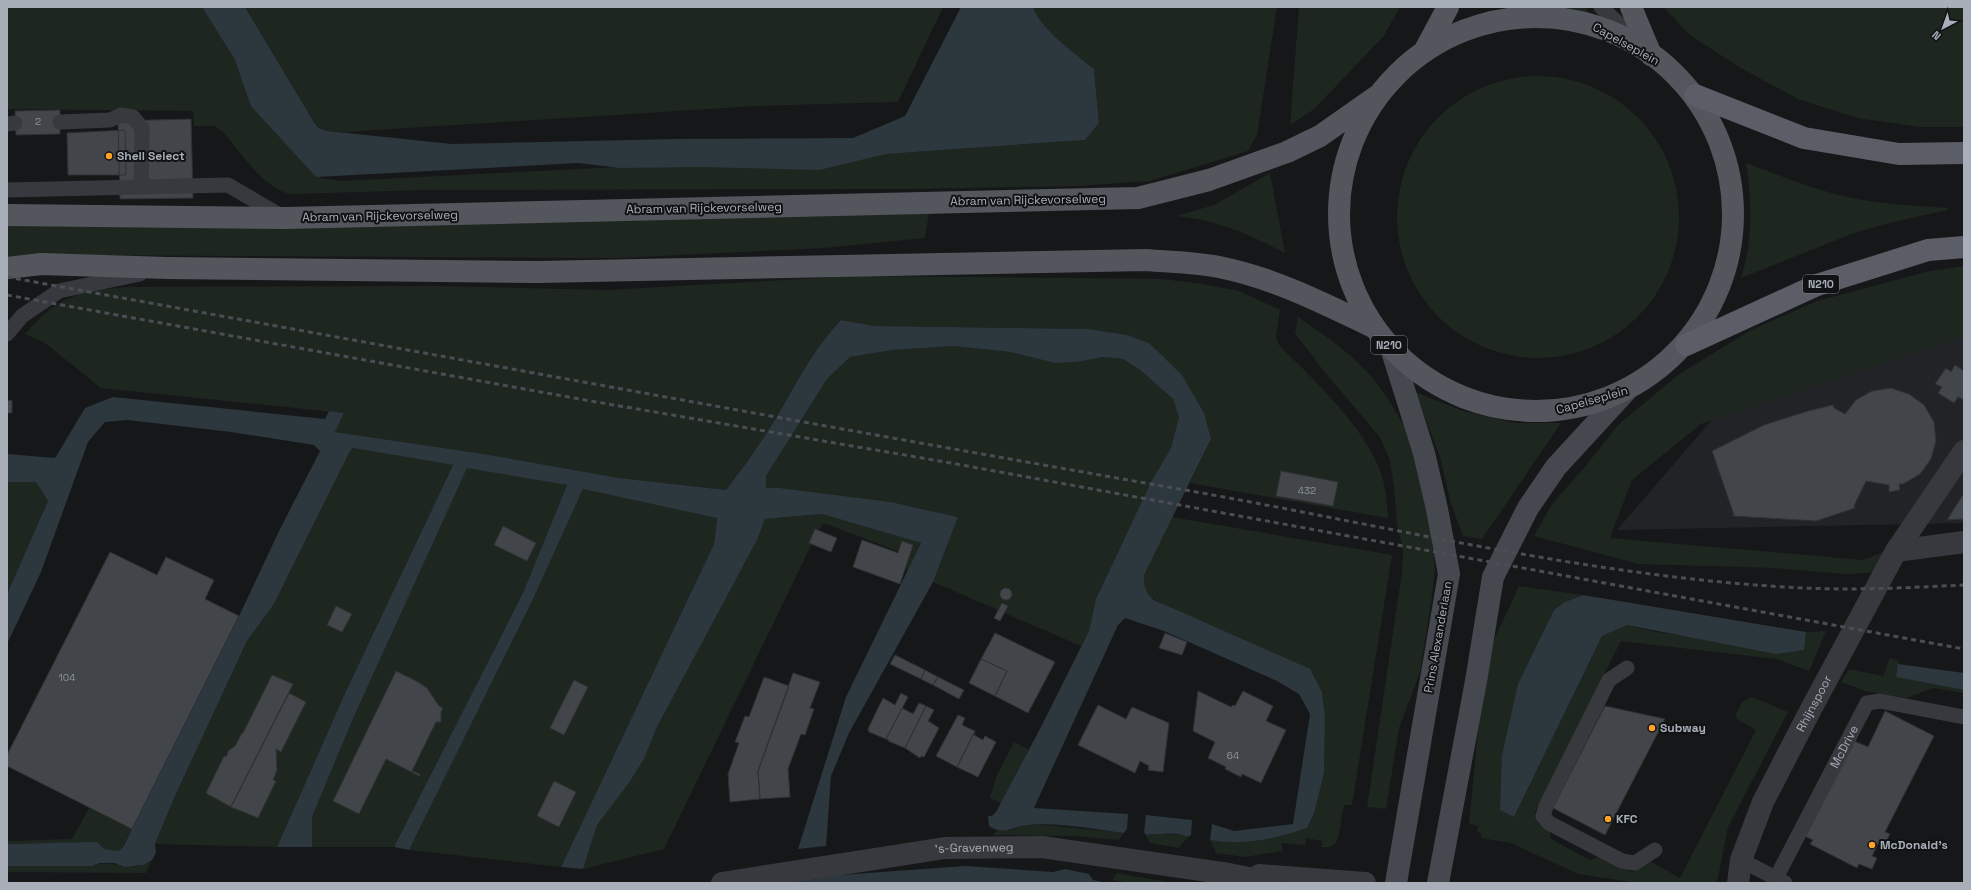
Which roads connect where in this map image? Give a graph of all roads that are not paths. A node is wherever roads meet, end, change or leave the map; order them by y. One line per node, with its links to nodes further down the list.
1 (1448, 7): 4 (main road, N210)
2 (1601, 7): 5 (lane, N210)
3 (1631, 7): 5 (main road)
4 (1425, 50): 5 (main road, Capelseplein / N210); 7 (main road, Capelseplein / N210)
5 (1651, 55): 6 (main road, Capelseplein / N210)
6 (1695, 95): 9 (highway, N210); 19 (main road, Capelseplein / N210)
7 (1377, 96): 13 (main road, Abram van Rijckevorselweg); 17 (main road, Capelseplein / N210)
8 (60, 122): 10 (lane)
9 (1964, 153)
10 (142, 187): 11 (lane); 13 (lane)
11 (7, 190)
12 (7, 215): 13 (main road, Abram van Rijckevorselweg)
13 (286, 218)
14 (1964, 247): 19 (highway, N210)
15 (7, 268): 16 (main road)
16 (167, 268): 17 (main road); 18 (lane)
17 (1373, 327): 20 (main road, Capelseplein / N210)
18 (7, 334)
19 (1686, 345): 21 (main road, Capelseplein / N210)
20 (1391, 348): 21 (main road, Capelseplein / N210); 34 (main road, Prins Alexanderlaan)
21 (1625, 392): 35 (main road)
22 (1964, 451): 24 (street, Rhijnspoor)
23 (1964, 542): 24 (street)
24 (1896, 551): 28 (street, Rhijnspoor)
25 (1627, 668): 27 (lane)
26 (1964, 717): 30 (lane, McDrive)
27 (1655, 850)
28 (1741, 860): 30 (lane); 36 (street, Rhijnspoor)
29 (1229, 874): 31 (street, 's-Gravenweg); 32 (street, 's-Gravenweg); 33 (street, 's-Gravenweg)
30 (1780, 880)
31 (722, 883)
32 (1274, 883)
33 (1365, 883)
34 (1396, 883)
35 (1438, 883)
36 (1738, 883)

